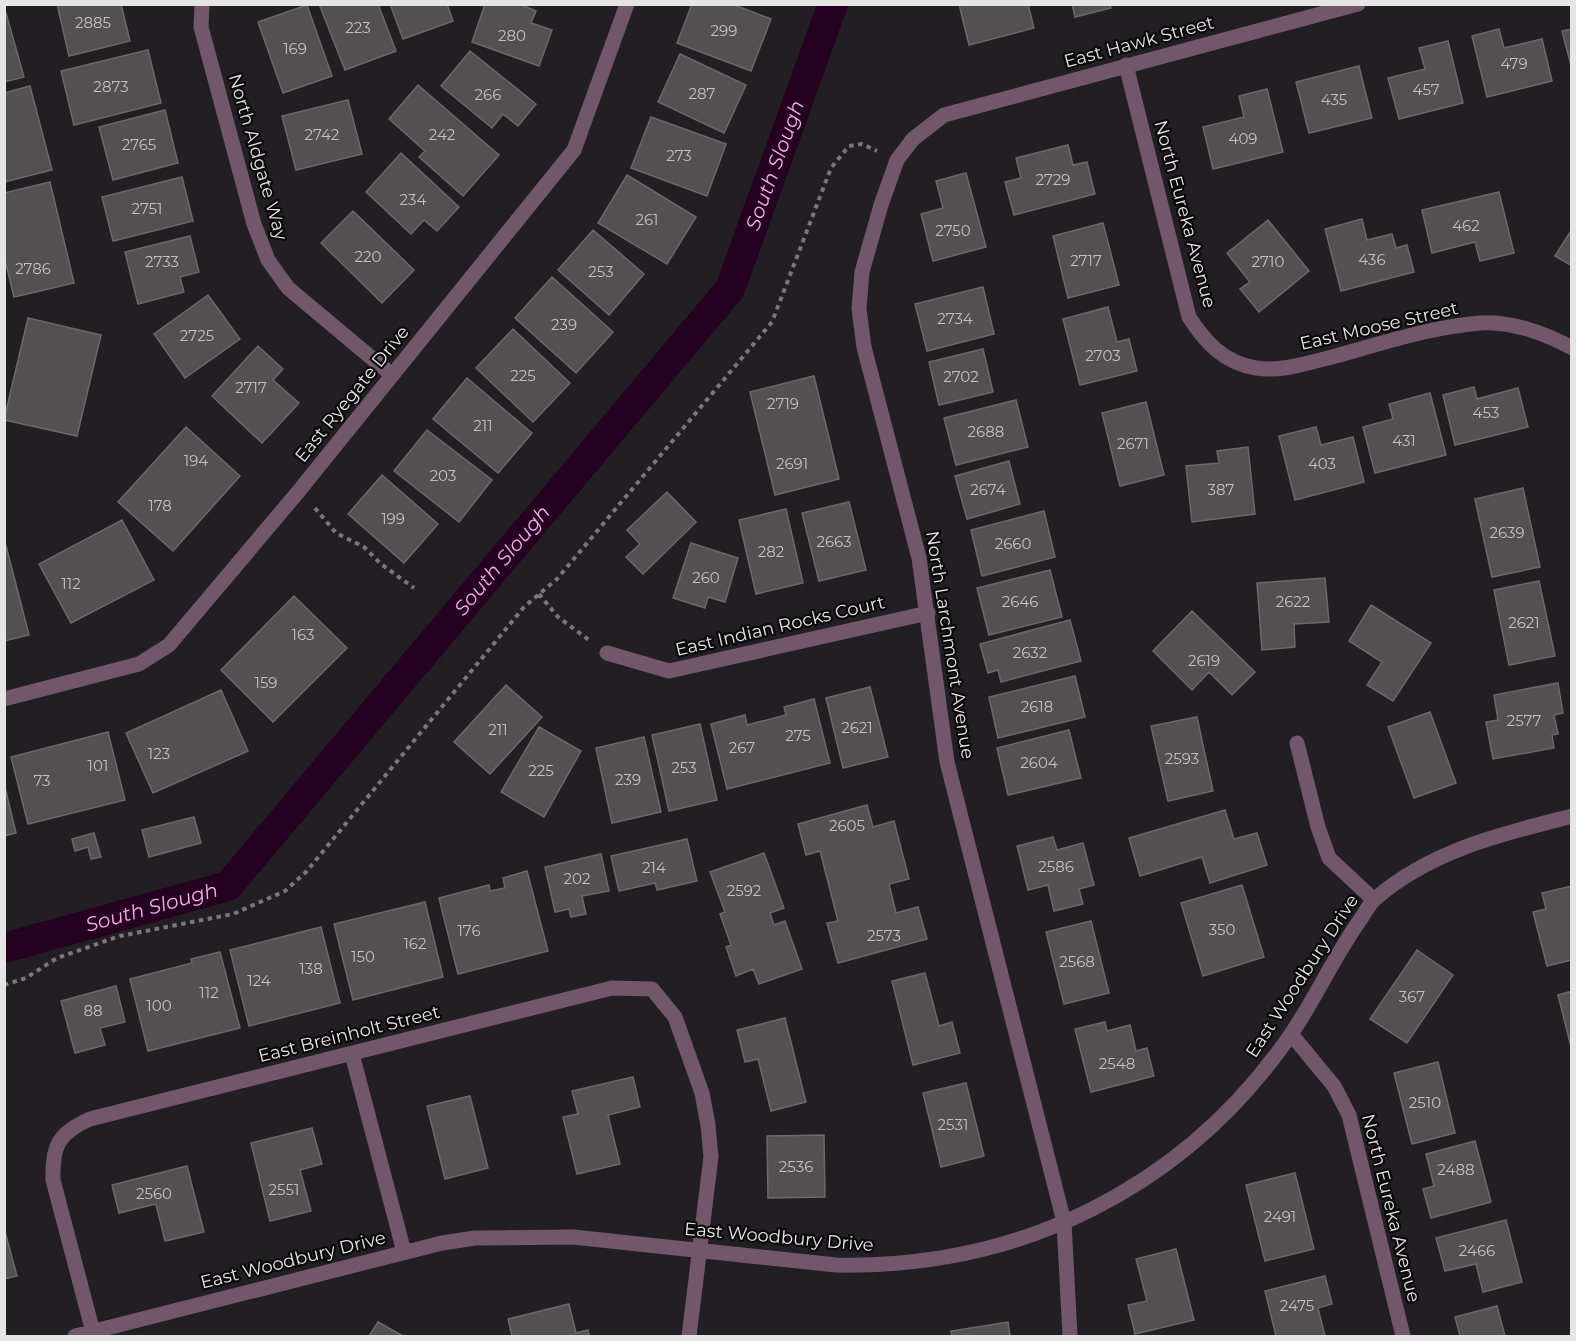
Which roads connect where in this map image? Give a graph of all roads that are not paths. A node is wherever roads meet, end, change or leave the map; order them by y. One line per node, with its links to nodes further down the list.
1 (202, 4): 8 (street, North Aldgate Way)
2 (627, 4): 8 (street, East Ryegate Drive)
3 (1358, 4): 4 (street, East Hawk Street)
4 (1126, 65): 5 (street, East Hawk Street); 7 (street, North Eureka Avenue)
5 (965, 108): 9 (street, North Larchmont Avenue)
6 (1572, 348): 7 (street, East Moose Street)
7 (1229, 358)
8 (392, 375): 11 (street, East Ryegate Drive)
9 (928, 613): 10 (street, East Indian Rocks Court); 17 (street, North Larchmont Avenue)
10 (607, 653)
11 (4, 699)
12 (1297, 743): 14 (street)
13 (1572, 816): 14 (street, East Woodbury Drive)
14 (1374, 900): 15 (street, East Woodbury Drive)
15 (1291, 1034): 17 (street, East Woodbury Drive); 24 (street, North Eureka Avenue)
16 (352, 1054): 18 (street, East Breinholt Street); 19 (street); 20 (street, East Breinholt Street)
17 (1064, 1222): 18 (street, East Woodbury Drive); 23 (street, North Larchmont Avenue)
18 (702, 1251): 19 (street, East Woodbury Drive); 22 (street)
19 (404, 1252): 20 (street, East Woodbury Drive)
20 (93, 1332): 21 (street, East Woodbury Drive)
21 (75, 1336)
22 (689, 1336)
23 (1070, 1336)
24 (1403, 1336)

